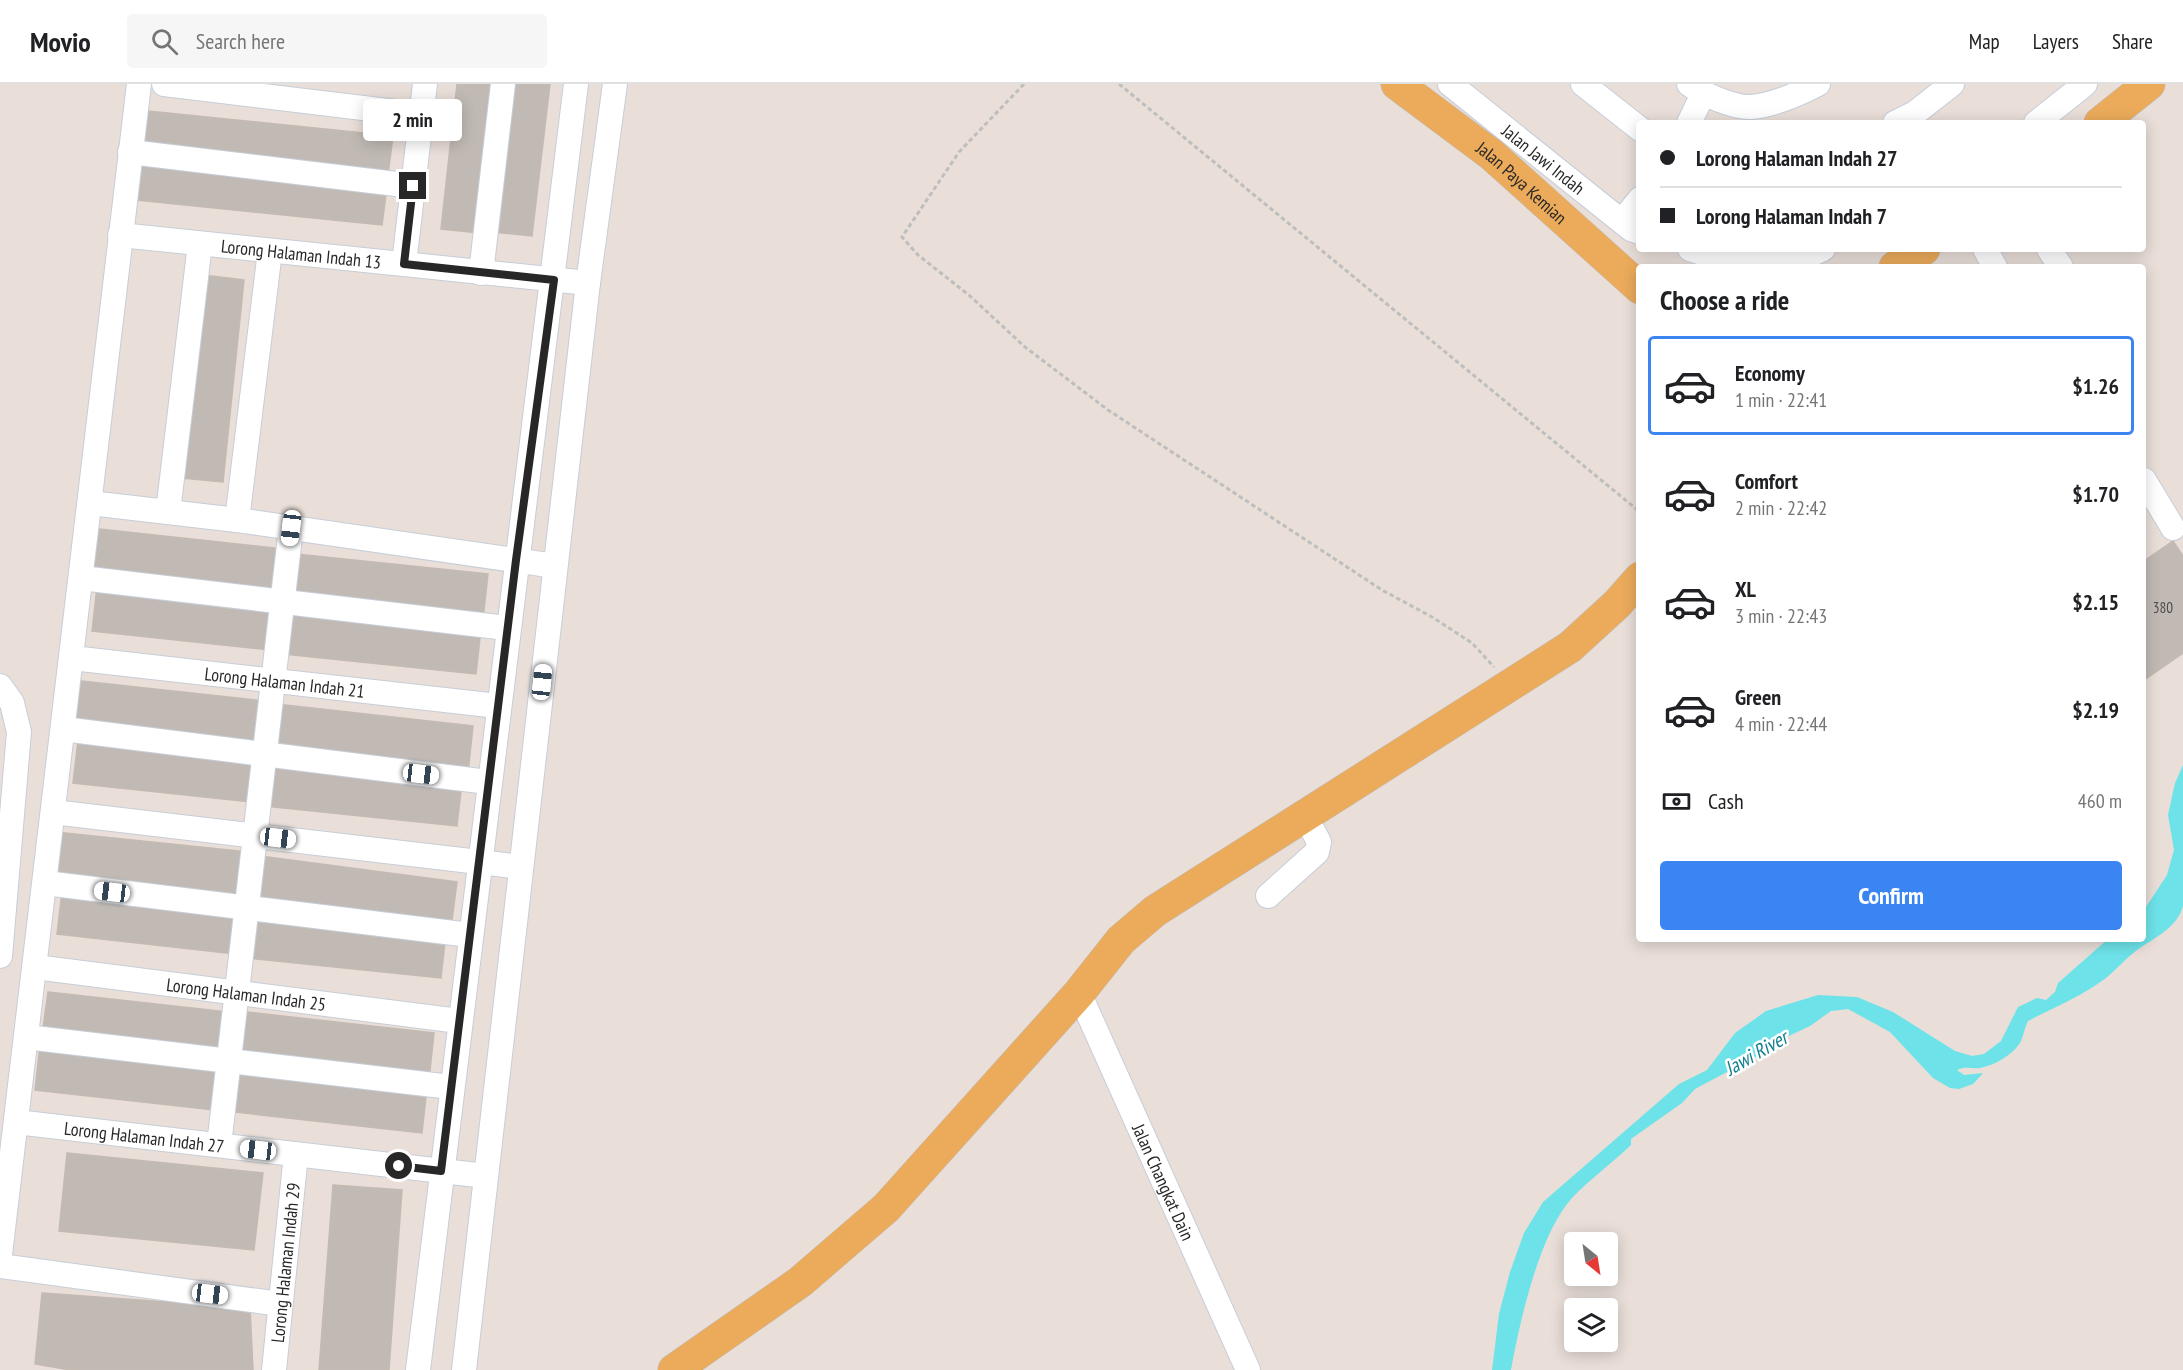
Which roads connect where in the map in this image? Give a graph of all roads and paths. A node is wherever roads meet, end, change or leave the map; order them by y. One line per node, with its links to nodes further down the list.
1 (139, 84): 24 (street)
2 (164, 84): 17 (street)
3 (425, 84): 17 (street)
4 (503, 84): 36 (street)
5 (576, 84): 37 (street)
6 (615, 84): 38 (street)
7 (1024, 84): 55 (path)
8 (1119, 84): 42 (path)
9 (1397, 84): 39 (main road, Jalan Paya Kemian)
10 (1450, 84): 27 (street, Jalan Jawi Indah)
11 (1583, 84): 23 (street)
12 (1818, 84): 18 (street)
13 (1952, 84): 20 (street)
14 (2085, 84): 21 (street)
15 (2149, 84): 22 (main road)
16 (1710, 90): 18 (street); 19 (street)
17 (421, 115): 25 (street)
18 (1752, 115)
19 (1691, 120)
20 (1910, 120)
21 (2040, 120)
22 (2104, 120)
23 (1636, 126)
24 (130, 152): 25 (street); 28 (street)
25 (413, 186): 34 (street)
26 (1636, 211): 27 (street)
27 (1631, 227)
28 (120, 235): 29 (street, Lorong Halaman Indah 13); 41 (street)
29 (200, 244): 30 (street, Lorong Halaman Indah 13); 43 (street)
30 (270, 251): 34 (street, Lorong Halaman Indah 13); 44 (street)
31 (1699, 252): 32 (street)
32 (1814, 252)
33 (1919, 252): 35 (main road)
34 (404, 264): 36 (street, Lorong Halaman Indah 13)
35 (1900, 264)
36 (481, 273): 37 (street, Lorong Halaman Indah 13)
37 (554, 280): 38 (street, Lorong Halaman Indah 13); 47 (street)
38 (588, 283): 48 (street)
39 (1636, 284)
40 (2146, 483): 46 (street)
41 (90, 503): 43 (street); 49 (street)
42 (1636, 509)
43 (168, 512): 44 (street)
44 (237, 520): 45 (street)
45 (291, 528): 47 (street); 51 (street)
46 (2173, 528)
47 (516, 560): 48 (street); 52 (street)
48 (555, 566): 65 (street)
49 (81, 578): 51 (street); 53 (street)
50 (1636, 583): 55 (main road)
51 (283, 602): 52 (street); 54 (street)
52 (507, 628): 57 (street)
53 (72, 658): 54 (street, Lorong Halaman Indah 21); 58 (street)
54 (274, 680): 57 (street, Lorong Halaman Indah 21); 59 (street)
55 (1512, 685): 62 (main road)
56 (0, 686): 70 (street)
57 (498, 706): 60 (street)
58 (63, 729): 59 (street); 61 (street)
59 (265, 754): 60 (street); 63 (street)
60 (489, 782): 64 (street)
61 (53, 812): 63 (street); 66 (street)
62 (1305, 816): 67 (street); 73 (main road)
63 (255, 836): 64 (street); 68 (street)
64 (479, 862): 65 (street); 69 (street)
65 (521, 867): 82 (street)
66 (45, 883): 68 (street); 71 (street)
67 (1268, 896)
68 (247, 908): 69 (street); 72 (street)
69 (470, 935): 74 (street)
70 (0, 956)
71 (34, 967): 72 (street, Lorong Halaman Indah 25); 75 (street)
72 (237, 993): 74 (street, Lorong Halaman Indah 25); 76 (street)
73 (1079, 993): 89 (main road); 90 (street, Jalan Changkat Dain)
74 (459, 1021): 77 (street)
75 (26, 1037): 76 (street); 78 (street)
76 (229, 1061): 77 (street); 79 (street)
77 (451, 1088): 81 (street)
78 (16, 1122): 79 (street, Lorong Halaman Indah 27); 83 (street)
79 (219, 1145): 80 (street, Lorong Halaman Indah 27)
80 (296, 1154): 81 (street, Lorong Halaman Indah 27); 85 (street, Lorong Halaman Indah 29)
81 (441, 1171): 82 (street, Lorong Halaman Indah 27); 87 (street)
82 (486, 1176): 88 (street)
83 (0, 1254)
84 (0, 1266): 85 (street)
85 (280, 1304): 86 (street, Lorong Halaman Indah 29)
86 (274, 1370)
87 (418, 1370)
88 (464, 1370)
89 (674, 1370)
90 (1248, 1370)

